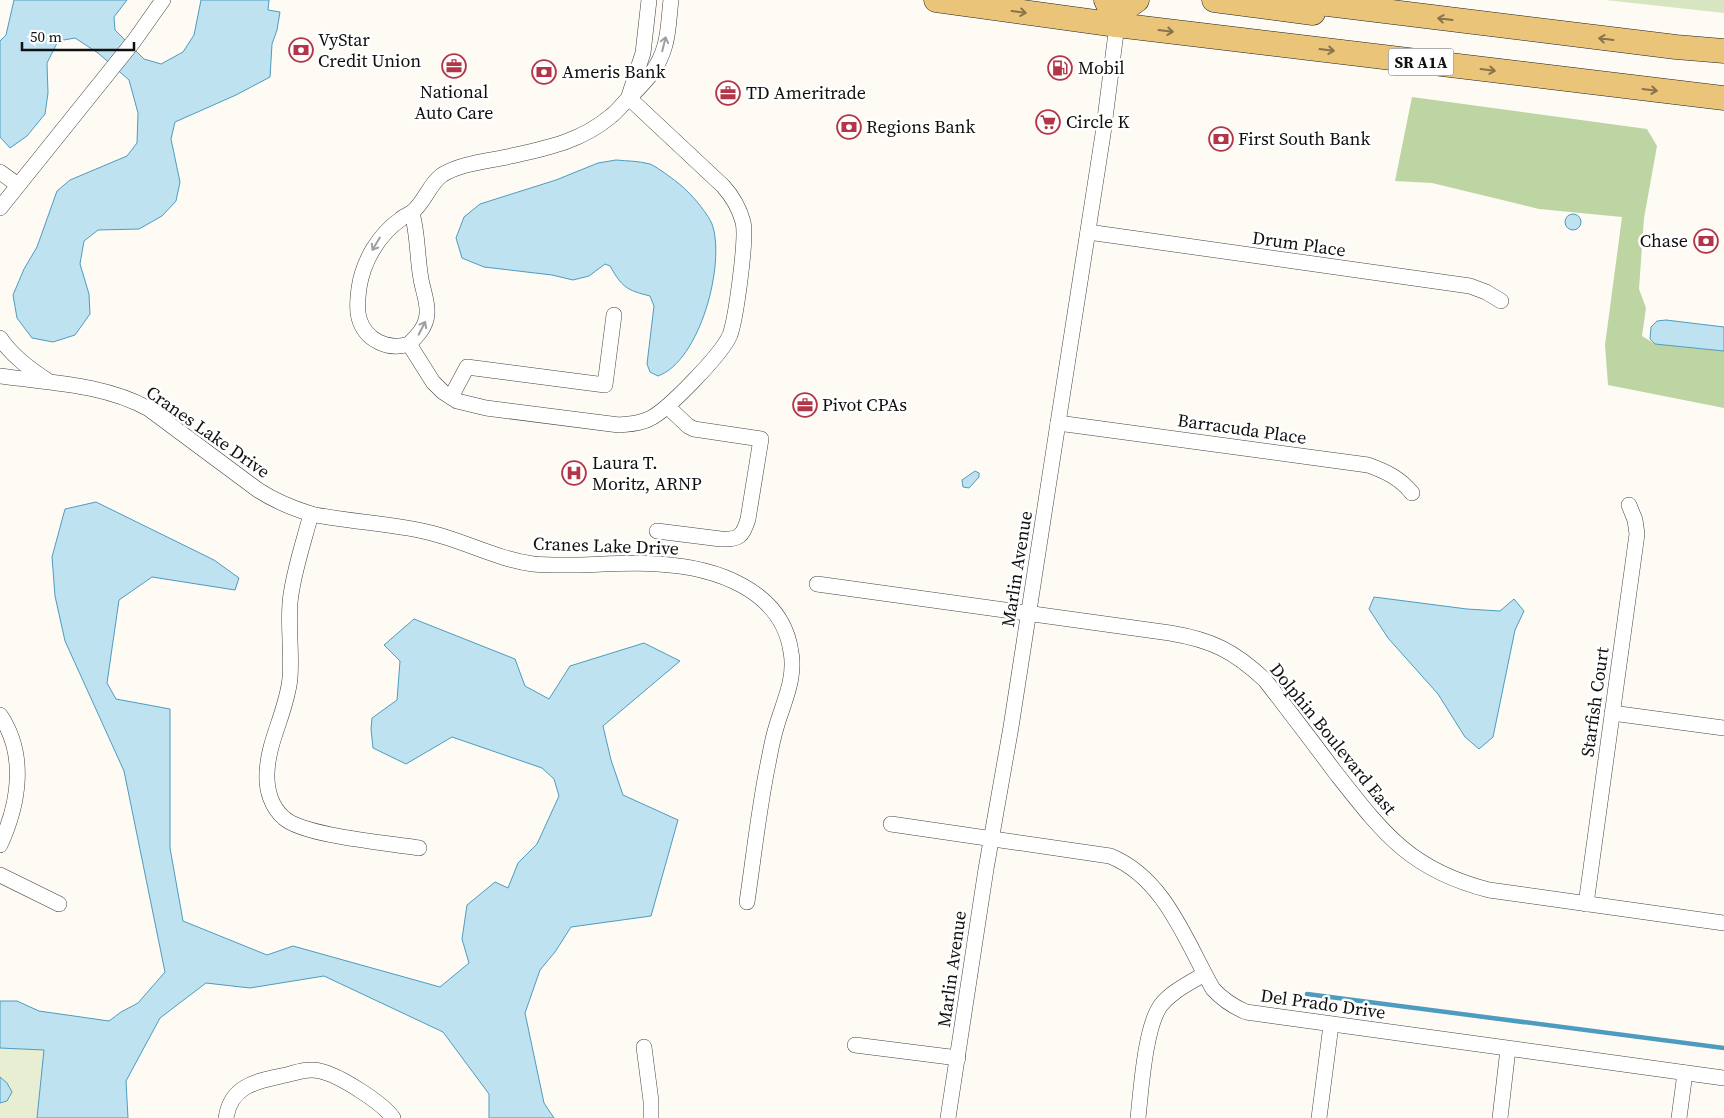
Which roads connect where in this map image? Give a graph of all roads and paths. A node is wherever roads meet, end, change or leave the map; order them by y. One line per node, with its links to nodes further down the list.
1 (164, 0): 15 (street)
2 (649, 0): 12 (street)
3 (671, 0): 12 (street, one-way to 3)
4 (936, 0): 10 (main road, SR A1A, one-way to 10)
5 (1106, 0): 10 (main road)
6 (1137, 0): 10 (main road)
7 (1214, 0): 9 (main road)
8 (1295, 0): 9 (main road)
9 (1386, 12): 11 (main road, one-way to 9)
10 (1117, 25): 13 (main road, SR A1A, one-way to 13); 18 (street, Marlin Avenue)
11 (1724, 51)
12 (629, 98): 17 (street); 26 (street)
13 (1724, 98)
14 (0, 172): 15 (street)
15 (18, 185): 16 (street)
16 (0, 208)
17 (412, 213): 22 (street, one-way to 17); 22 (street, one-way to 22)
18 (1088, 232): 19 (street, Drum Place); 27 (street, Marlin Avenue)
19 (1501, 301)
20 (614, 315): 25 (street)
21 (0, 338): 24 (street, Cranes Lake Drive)
22 (409, 344): 25 (street)
23 (0, 376): 24 (street, Cranes Lake Drive)
24 (52, 383): 30 (street, Cranes Lake Drive)
25 (451, 397): 26 (street)
26 (668, 407): 31 (street)
27 (1058, 423): 28 (street, Barracuda Place); 33 (street, Marlin Avenue)
28 (1412, 493)
29 (1628, 505): 34 (street, Starfish Court)
30 (311, 514): 40 (street); 42 (street, Cranes Lake Drive)
31 (657, 531)
32 (817, 584): 33 (street, Dolphin Boulevard East)
33 (1029, 614): 38 (street, Marlin Avenue); 44 (street, Dolphin Boulevard East)
34 (1612, 713): 36 (street); 44 (street, Starfish Court)
35 (0, 715): 39 (street)
36 (1724, 728)
37 (891, 824): 38 (street, Del Prado Drive)
38 (992, 839): 46 (street, Del Prado Drive); 51 (street, Marlin Avenue)
39 (0, 845)
40 (419, 848)
41 (0, 875): 43 (street)
42 (747, 902)
43 (58, 904)
44 (1586, 904): 45 (street, Dolphin Boulevard East)
45 (1724, 923)
46 (1204, 974): 47 (street, Del Prado Drive); 58 (street)
47 (1331, 1025): 50 (street, Del Prado Drive); 59 (street)
48 (855, 1045): 51 (street)
49 (644, 1047): 56 (street)
50 (1508, 1049): 52 (street, Del Prado Drive); 60 (street)
51 (958, 1058): 57 (street, Marlin Avenue)
52 (1685, 1073): 53 (street, Del Prado Drive); 61 (street)
53 (1724, 1078)
54 (226, 1118): 55 (street)
55 (393, 1118)
56 (651, 1118)
57 (948, 1118)
58 (1138, 1118)
59 (1319, 1118)
60 (1500, 1118)
61 (1679, 1118)

